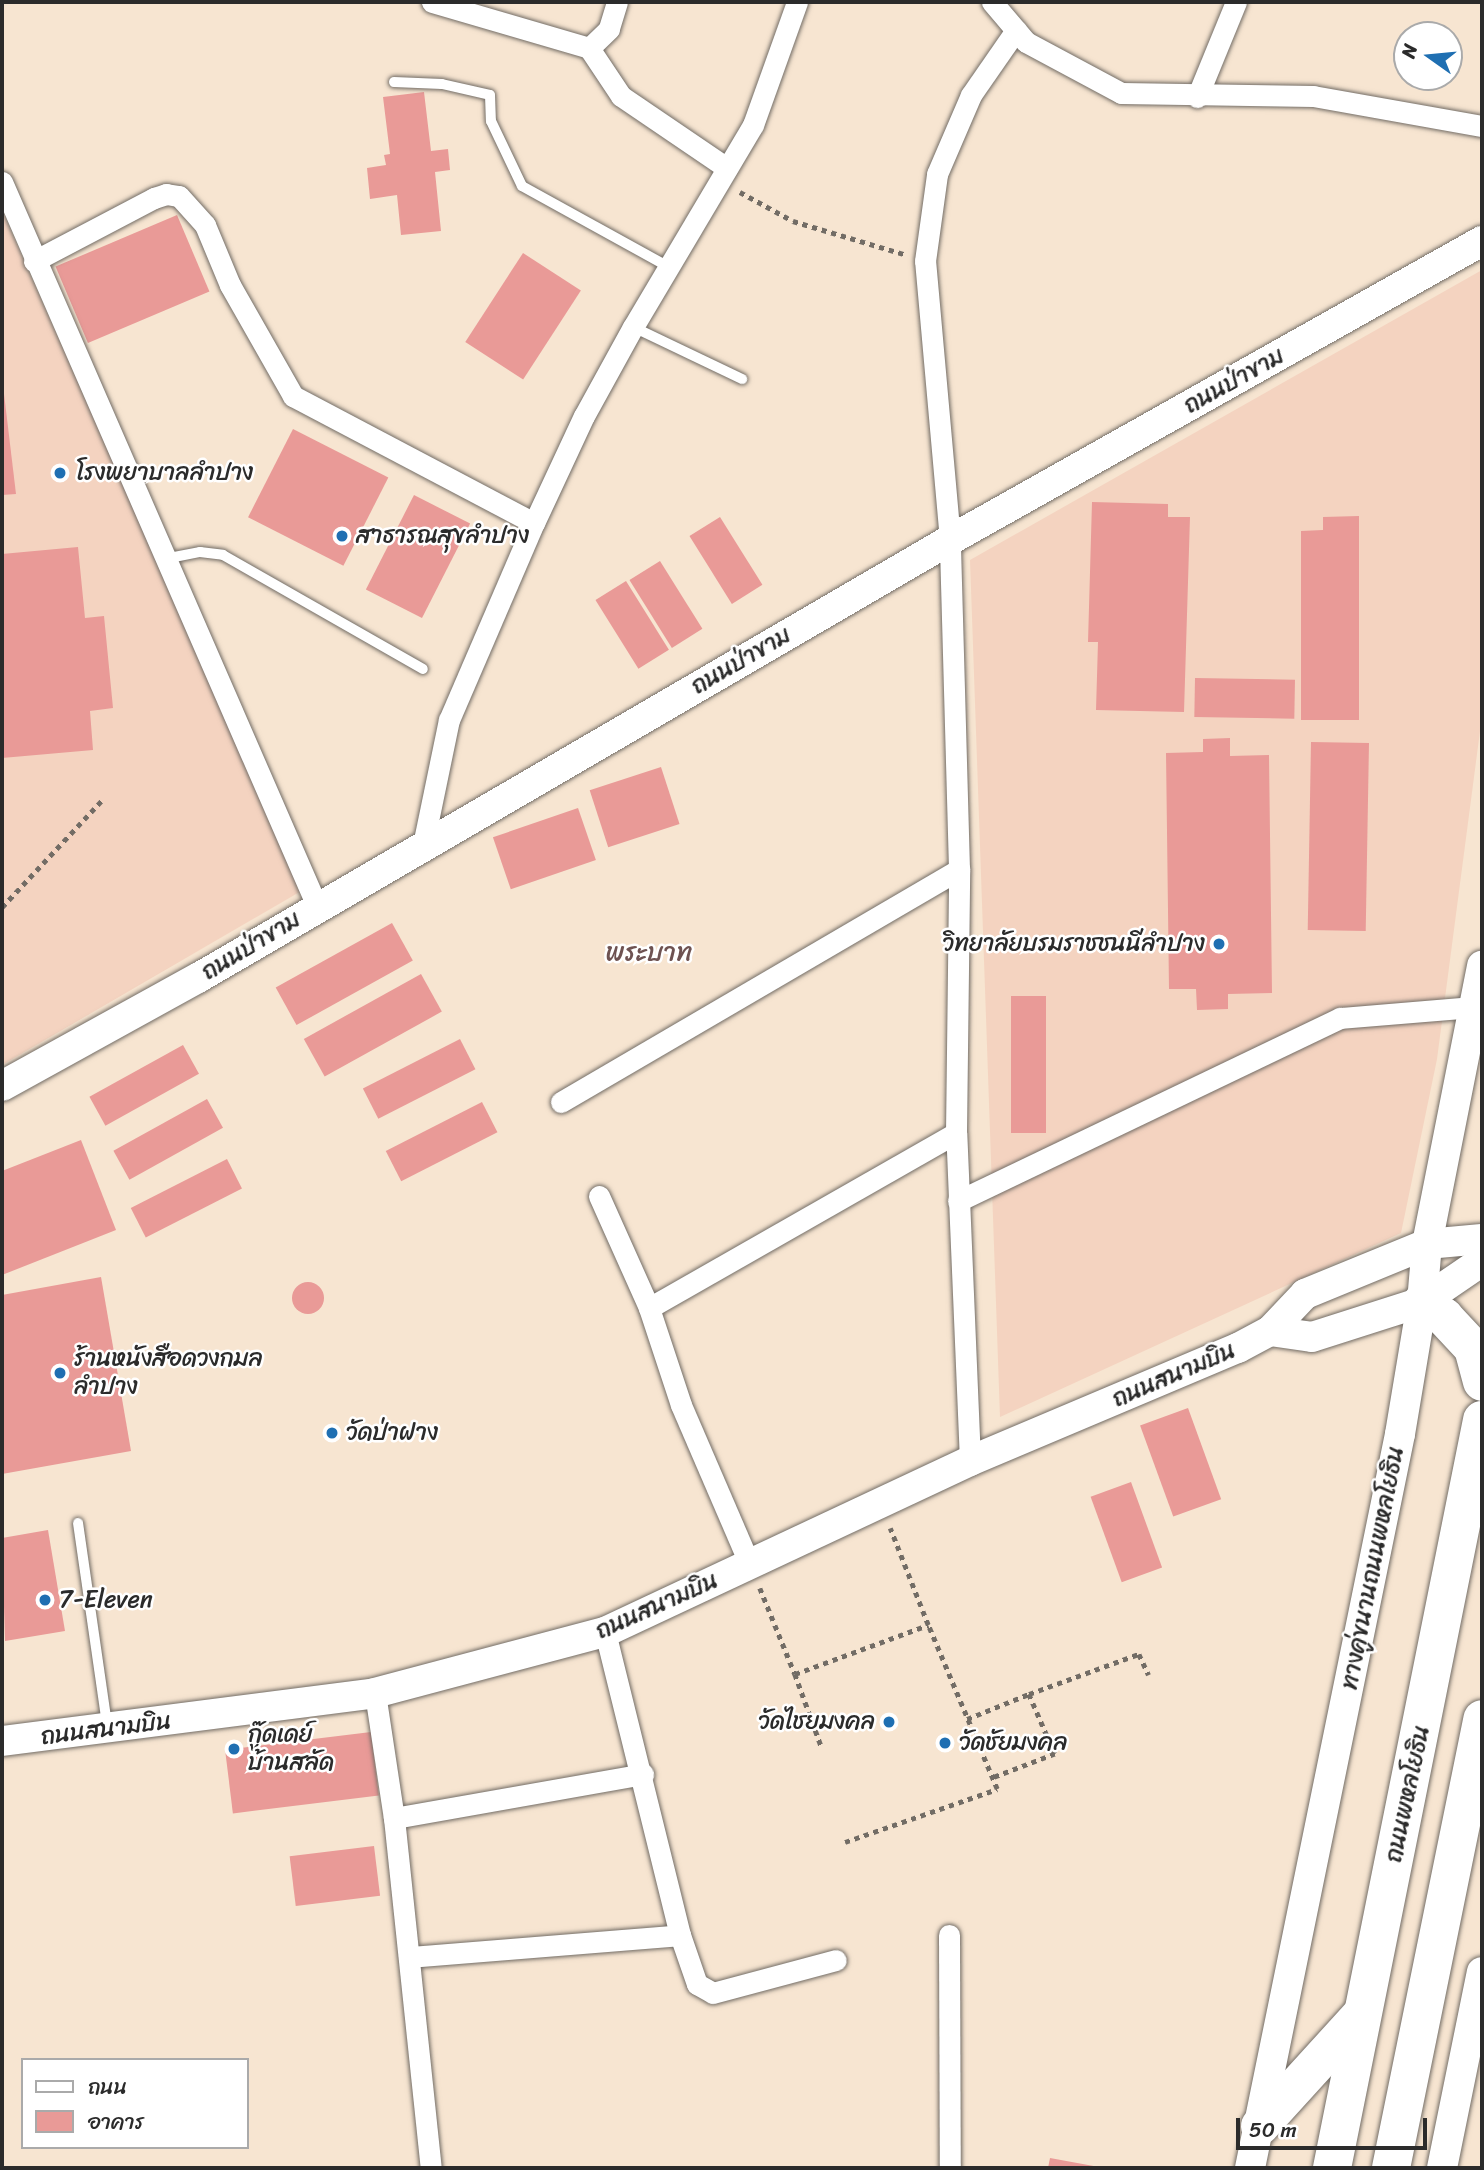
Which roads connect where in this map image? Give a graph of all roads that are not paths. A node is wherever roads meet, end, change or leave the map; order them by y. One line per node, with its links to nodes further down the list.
1 (432, 2): 7 (street)
2 (617, 2): 7 (street)
3 (797, 2): 11 (street)
4 (992, 2): 6 (street)
5 (1236, 2): 9 (street)
6 (1016, 30): 9 (street); 19 (street)
7 (589, 48): 11 (street)
8 (394, 82): 15 (lane)
9 (1197, 97): 10 (street)
10 (1482, 126)
11 (723, 174): 15 (street)
12 (2, 182): 14 (street)
13 (1482, 241): 19 (street, ถนนป่าขาม)
14 (34, 261): 18 (street); 20 (street)
15 (667, 266): 16 (street)
16 (632, 327): 17 (lane); 18 (street)
17 (743, 379)
18 (534, 523): 22 (street)
19 (950, 540): 22 (street, ถนนป่าขาม); 23 (street)
20 (164, 559): 21 (lane); 24 (street)
21 (423, 669)
22 (423, 845): 24 (street, ถนนป่าขาม)
23 (959, 869): 28 (street); 29 (street)
24 (317, 906): 27 (street, ถนนป่าขาม)
25 (1482, 965): 26 (street, ทางคู่ขนานถนนพหลโยธิน)
26 (1475, 1007): 31 (street); 33 (street, ทางคู่ขนานถนนพหลโยธิน)
27 (2, 1086)
28 (561, 1102)
29 (957, 1133): 31 (street); 36 (street)
30 (599, 1196): 36 (street)
31 (958, 1201): 40 (street)
32 (1482, 1239): 33 (street, ถนนสนามบิน)
33 (1427, 1244): 35 (street, ทางคู่ขนานถนนพหลโยธิน); 37 (street, ถนนสนามบิน)
34 (1482, 1261): 35 (street)
35 (1422, 1302): 37 (street); 38 (highway); 56 (street, ทางคู่ขนานถนนพหลโยธิน)
36 (649, 1308): 42 (street)
37 (1270, 1331): 40 (street, ถนนสนามบิน)
38 (1482, 1382)
39 (1482, 1420): 55 (highway, ถนนพหลโยธิน)
40 (970, 1461): 42 (street, ถนนสนามบิน)
41 (78, 1523): 46 (lane)
42 (750, 1565): 43 (street, ถนนสนามบิน)
43 (605, 1632): 44 (street, ถนนสนามบิน); 48 (street)
44 (376, 1692): 46 (street, ถนนสนามบิน); 49 (street)
45 (1482, 1719): 61 (highway)
46 (108, 1730): 47 (street, ถนนสนามบิน)
47 (2, 1741)
48 (643, 1774): 49 (street); 51 (street)
49 (394, 1818): 52 (street)
50 (949, 1935): 58 (street)
51 (680, 1936): 52 (street); 53 (street)
52 (409, 1957): 57 (street)
53 (836, 1961)
54 (1482, 1972): 62 (street)
55 (1364, 2012): 56 (highway); 60 (highway, ถนนพหลโยธิน)
56 (1260, 2126): 59 (street, ทางคู่ขนานถนนพหลโยธิน)
57 (431, 2168)
58 (950, 2168)
59 (1250, 2168)
60 (1332, 2168)
61 (1391, 2168)
62 (1442, 2168)

